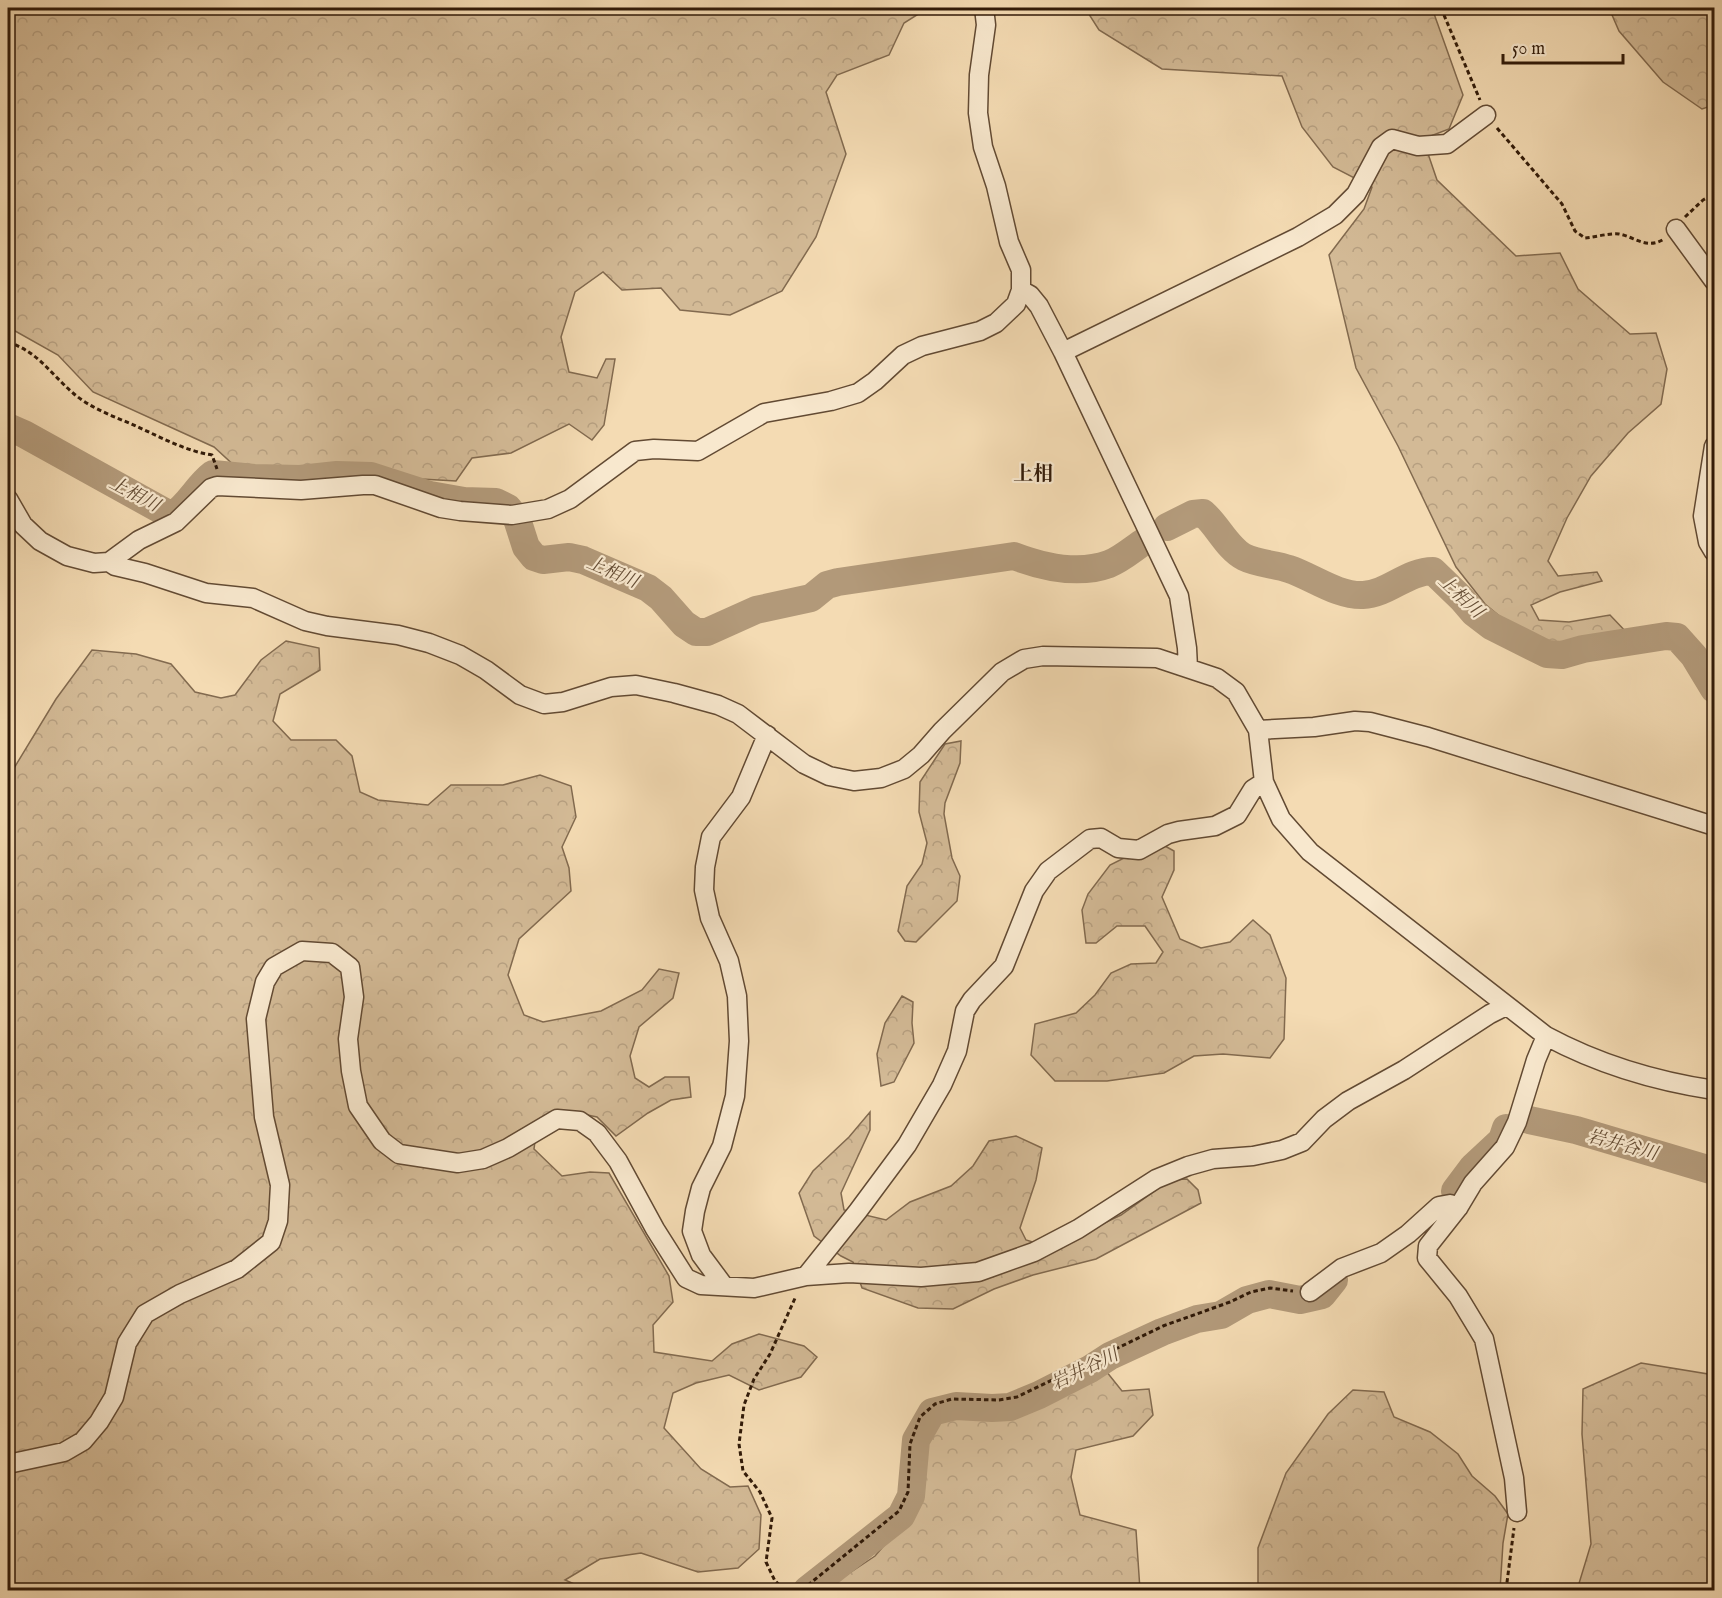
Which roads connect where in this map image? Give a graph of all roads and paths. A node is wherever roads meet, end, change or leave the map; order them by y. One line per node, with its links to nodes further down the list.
1 (984, 8): 7 (street)
2 (1441, 8): 3 (path)
3 (1486, 115): 5 (path); 9 (street)
4 (1714, 194): 5 (path)
5 (1676, 229): 6 (street)
6 (1714, 281)
7 (1021, 290): 9 (street); 11 (street)
8 (8, 342): 11 (path)
9 (1063, 352): 15 (street)
10 (1714, 446): 13 (street)
11 (217, 486): 14 (street)
12 (8, 499): 14 (street)
13 (1714, 552)
14 (109, 562): 17 (street)
15 (1188, 668): 16 (street); 17 (street)
16 (1258, 730): 18 (street); 19 (street)
17 (767, 735): 25 (street)
18 (1264, 782): 20 (street); 24 (street)
19 (1714, 826)
20 (1506, 1006): 21 (street); 24 (street)
21 (1546, 1036): 22 (street); 23 (street)
22 (1714, 1089)
23 (1459, 1207): 26 (street); 28 (street)
24 (806, 1276): 25 (street); 29 (path)
25 (724, 1287): 27 (street)
26 (1310, 1292): 30 (path)
27 (8, 1464)
28 (1517, 1512): 31 (path)
29 (784, 1590)
30 (802, 1590)
31 (1506, 1590)

